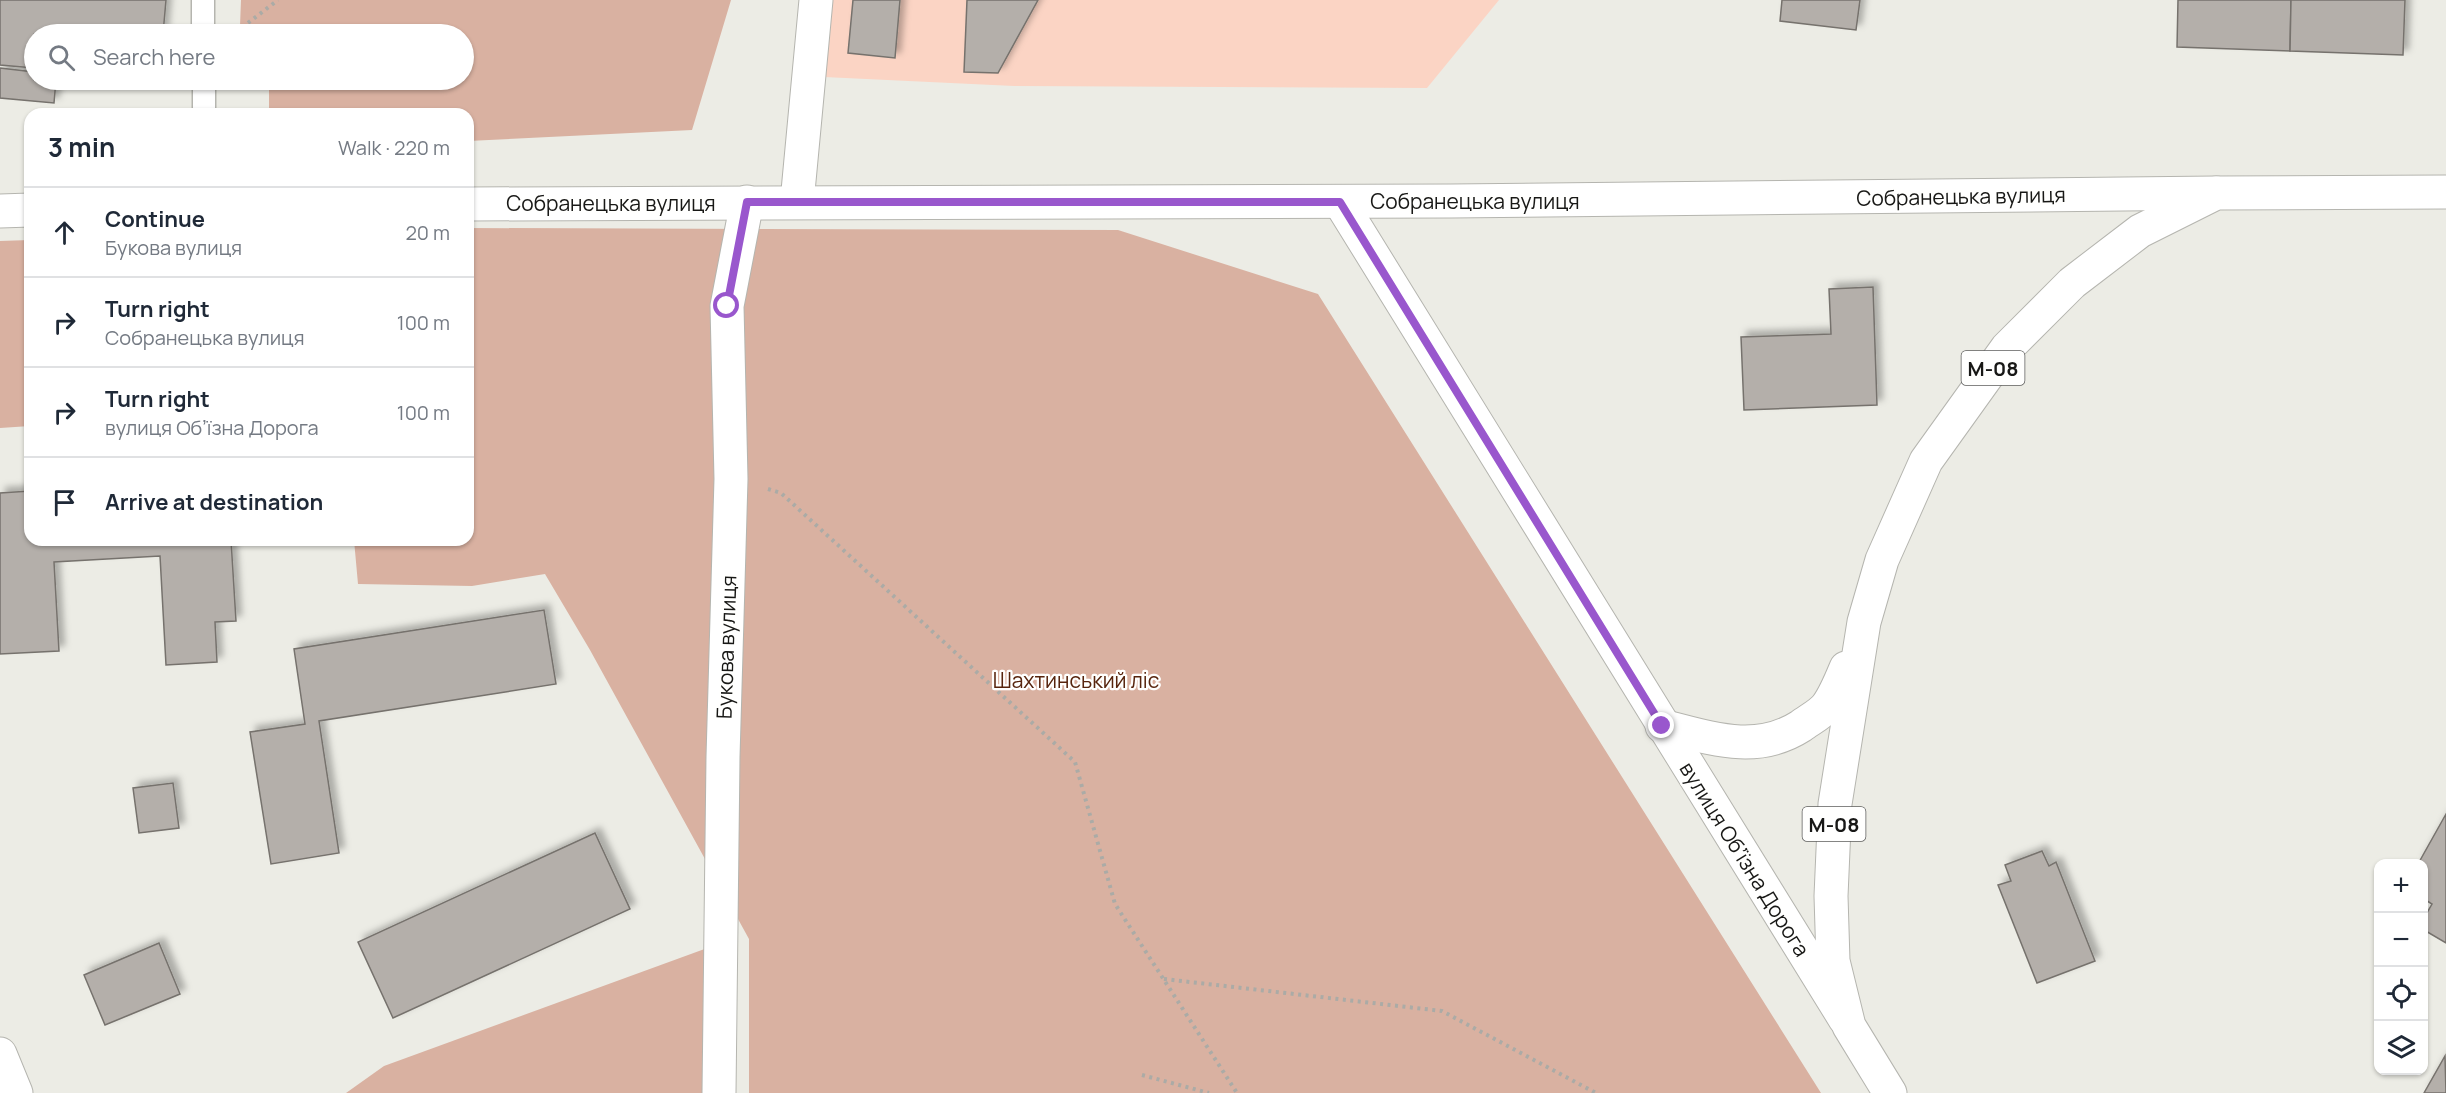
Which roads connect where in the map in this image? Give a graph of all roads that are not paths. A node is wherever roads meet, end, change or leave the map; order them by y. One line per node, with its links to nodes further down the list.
1 (203, 0): 3 (lane)
2 (816, 0): 9 (main road)
3 (203, 24)
4 (204, 90): 5 (lane)
5 (204, 108)
6 (2446, 192): 7 (main road, Собранецька вулиця / М-08)
7 (2216, 193): 10 (main road, Собранецька вулиця); 14 (main road, вулиця Обʼїзна Дорога / М-08)
8 (747, 202): 9 (main road, Собранецька вулиця); 11 (main road, Собранецька вулиця); 19 (main road, Букова вулиця)
9 (797, 202): 10 (main road, Собранецька вулиця)
10 (1340, 202): 15 (main road, вулиця Обʼїзна Дорога)
11 (474, 204)
12 (24, 210): 13 (main road)
13 (0, 211)
14 (1864, 622): 15 (main road); 16 (main road, вулиця Обʼїзна Дорога / М-08)
15 (1662, 726): 16 (main road, вулиця Обʼїзна Дорога)
16 (1849, 1026): 20 (main road, вулиця Обʼїзна Дорога / М-08)
17 (0, 1054): 18 (main road)
18 (16, 1093)
19 (719, 1093)
20 (1890, 1093)

